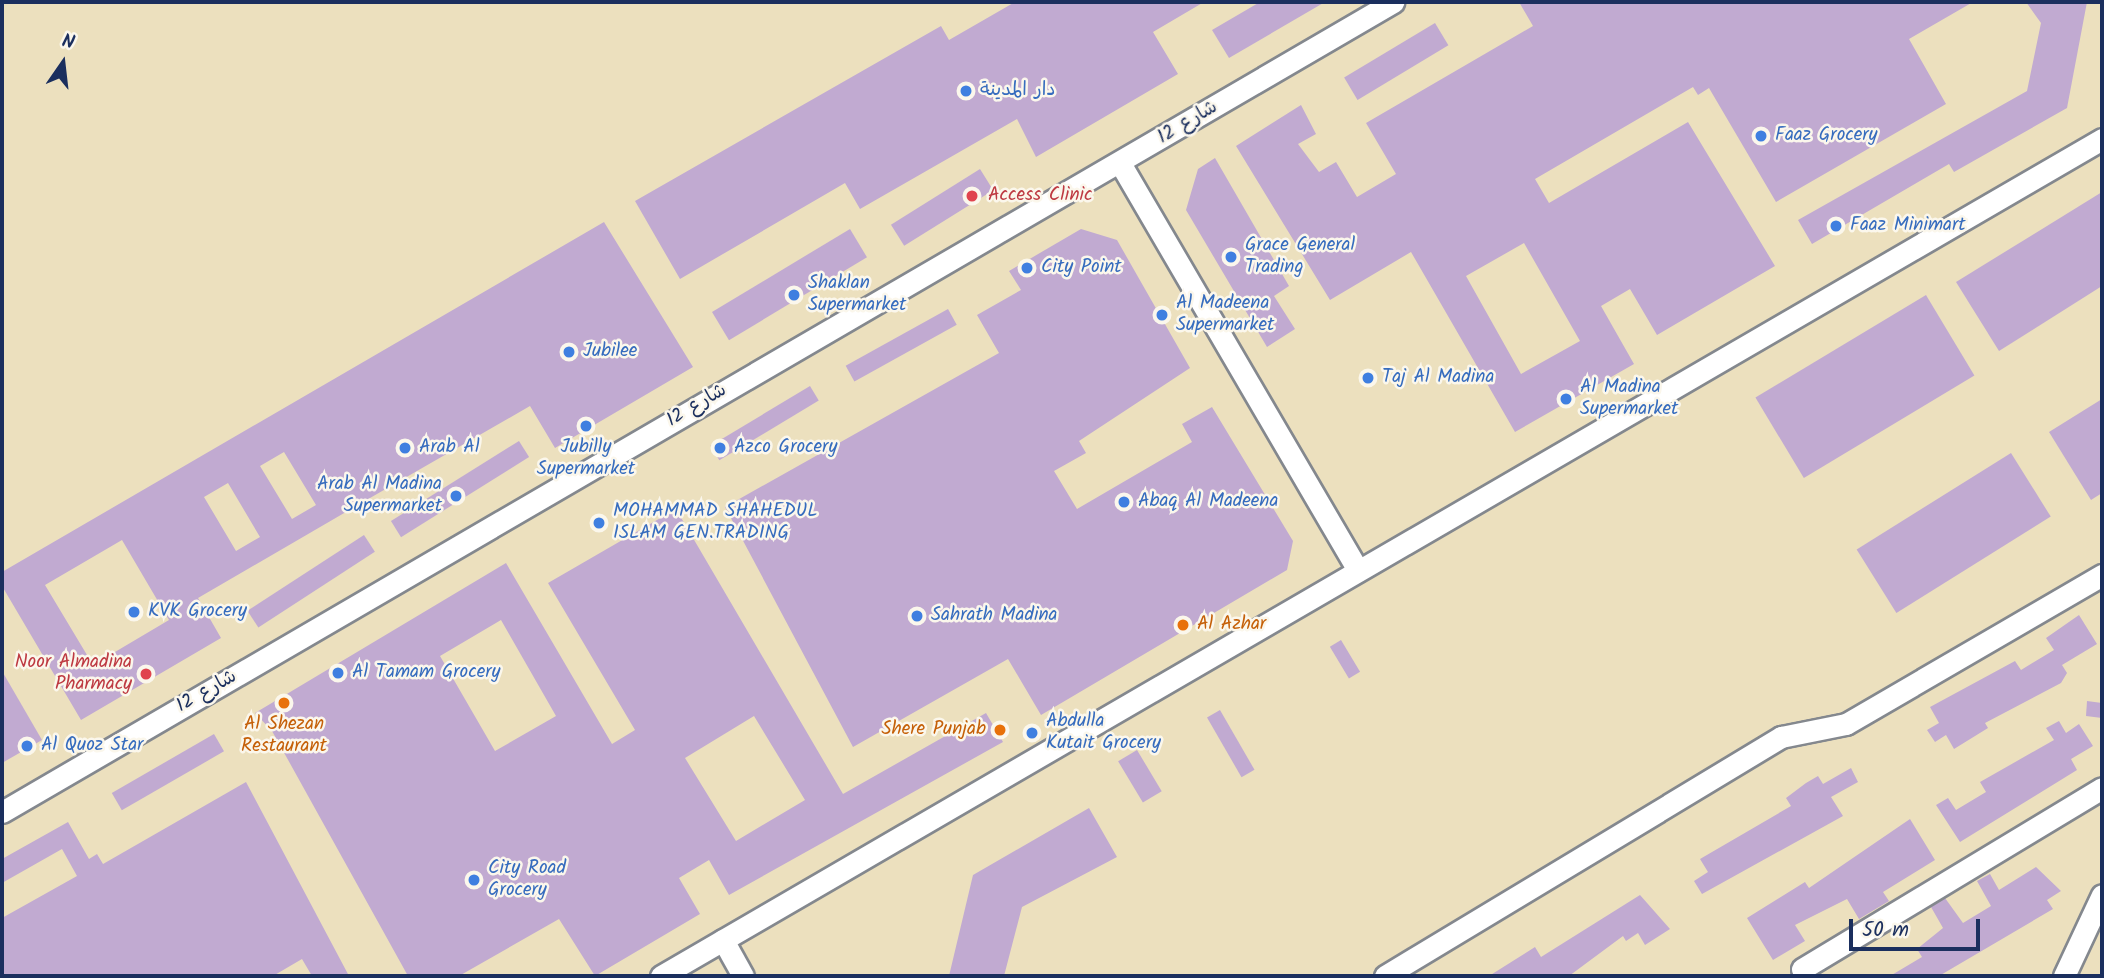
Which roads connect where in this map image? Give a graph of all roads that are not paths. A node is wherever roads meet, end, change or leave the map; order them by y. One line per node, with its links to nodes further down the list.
1 (1393, 2): 3 (street, شارع 12)
2 (2102, 139): 4 (street)
3 (1120, 163): 4 (street); 7 (street, شارع 12)
4 (1358, 571): 9 (street)
5 (2102, 575): 13 (street)
6 (2102, 788): 10 (street)
7 (2, 812)
8 (2102, 896): 14 (street)
9 (723, 940): 11 (street); 12 (street)
10 (1802, 969)
11 (661, 976)
12 (743, 976)
13 (1385, 976)
14 (2064, 976)

